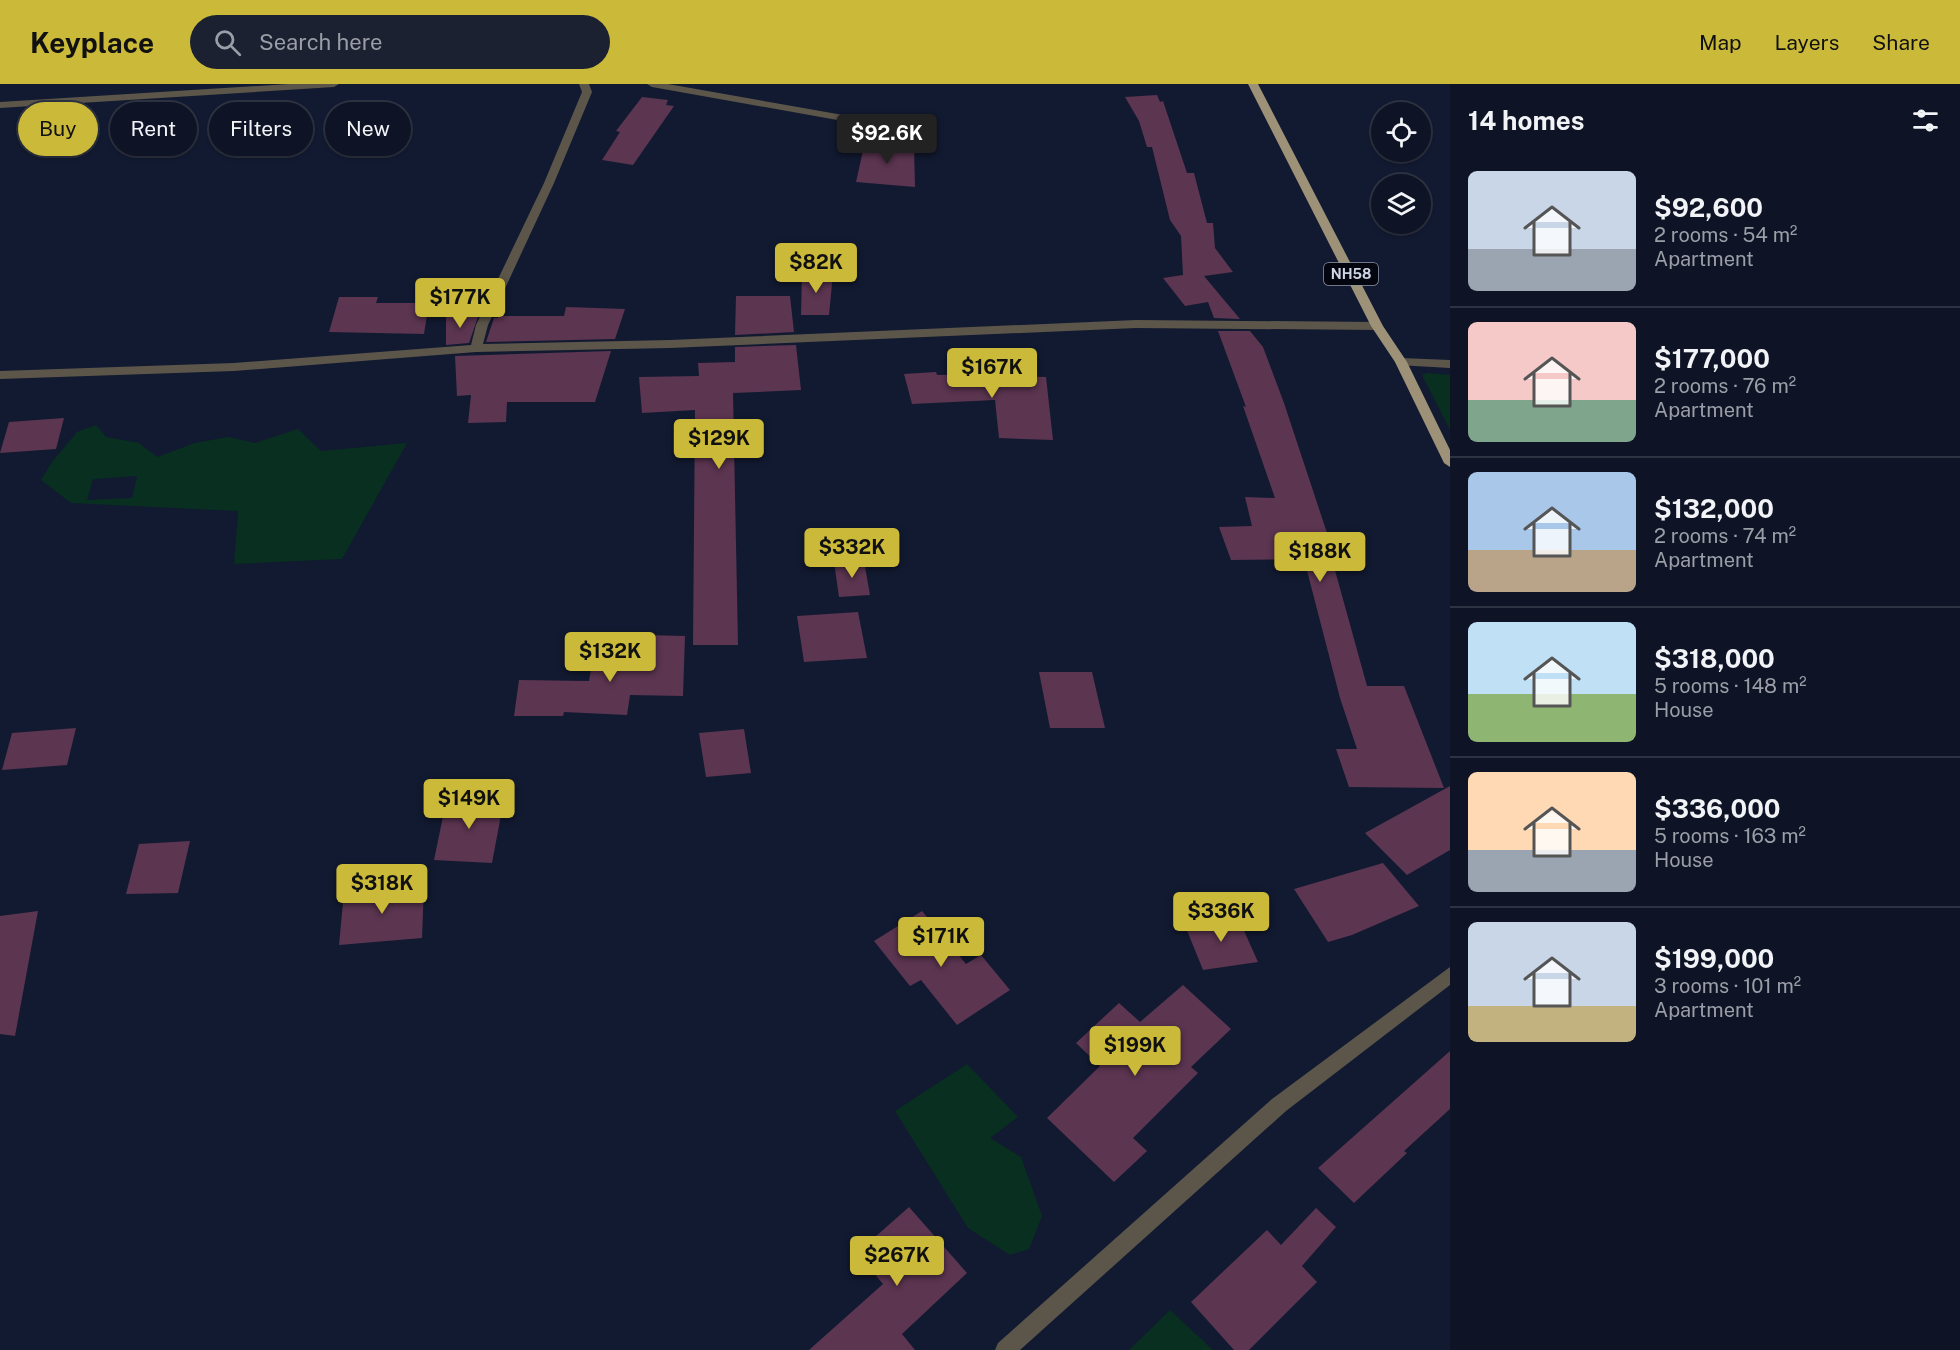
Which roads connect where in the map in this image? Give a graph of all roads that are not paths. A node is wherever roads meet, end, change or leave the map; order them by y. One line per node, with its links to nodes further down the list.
1 (334, 84): 5 (street)
2 (584, 84): 8 (street)
3 (652, 84): 6 (street)
4 (1253, 84): 7 (main road, NH58)
5 (0, 105)
6 (915, 127)
7 (1377, 326): 8 (street); 9 (main road, NH58)
8 (476, 348): 11 (street)
9 (1401, 362): 10 (street); 12 (main road, NH58)
10 (1450, 364)
11 (0, 375)
12 (1450, 463)
13 (1450, 975): 14 (street)
14 (1005, 1350)

